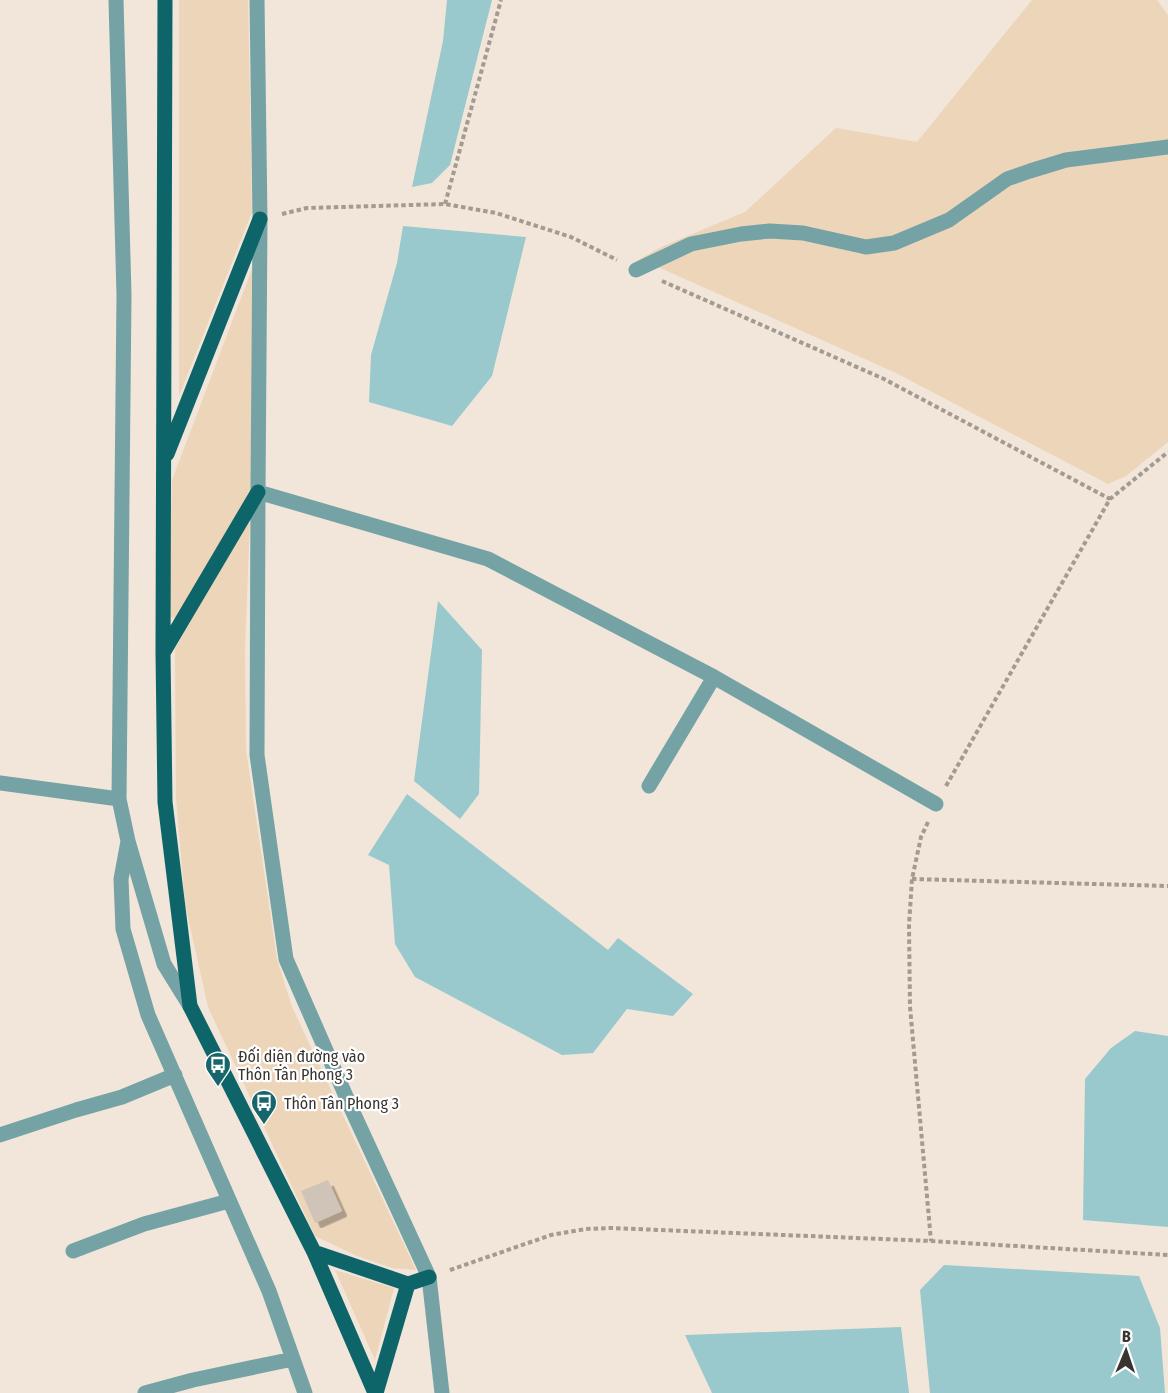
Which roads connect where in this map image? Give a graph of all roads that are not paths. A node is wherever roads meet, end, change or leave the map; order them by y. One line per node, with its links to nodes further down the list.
1 (116, 0): 13 (street)
2 (165, 0): 7 (main road)
3 (257, 0): 5 (street)
4 (1168, 147): 6 (street)
5 (260, 219): 7 (main road); 8 (street)
6 (636, 270)
7 (163, 463): 9 (main road)
8 (258, 492): 9 (main road); 10 (street); 22 (street)
9 (163, 653): 16 (main road)
10 (714, 677): 12 (street); 14 (street)
11 (0, 783): 13 (street)
12 (649, 786)
13 (119, 799): 15 (street)
14 (936, 804)
15 (128, 841): 16 (street); 17 (street)
16 (189, 1006): 21 (main road)
17 (175, 1075): 18 (street); 19 (street)
18 (0, 1135)
19 (229, 1201): 20 (street); 24 (street)
20 (74, 1251)
21 (314, 1252): 23 (main road); 27 (main road)
22 (429, 1277): 23 (main road); 28 (street)
23 (408, 1284): 27 (main road)
24 (293, 1359): 25 (street); 26 (street)
25 (145, 1393)
26 (305, 1393)
27 (376, 1393)
28 (442, 1393)

